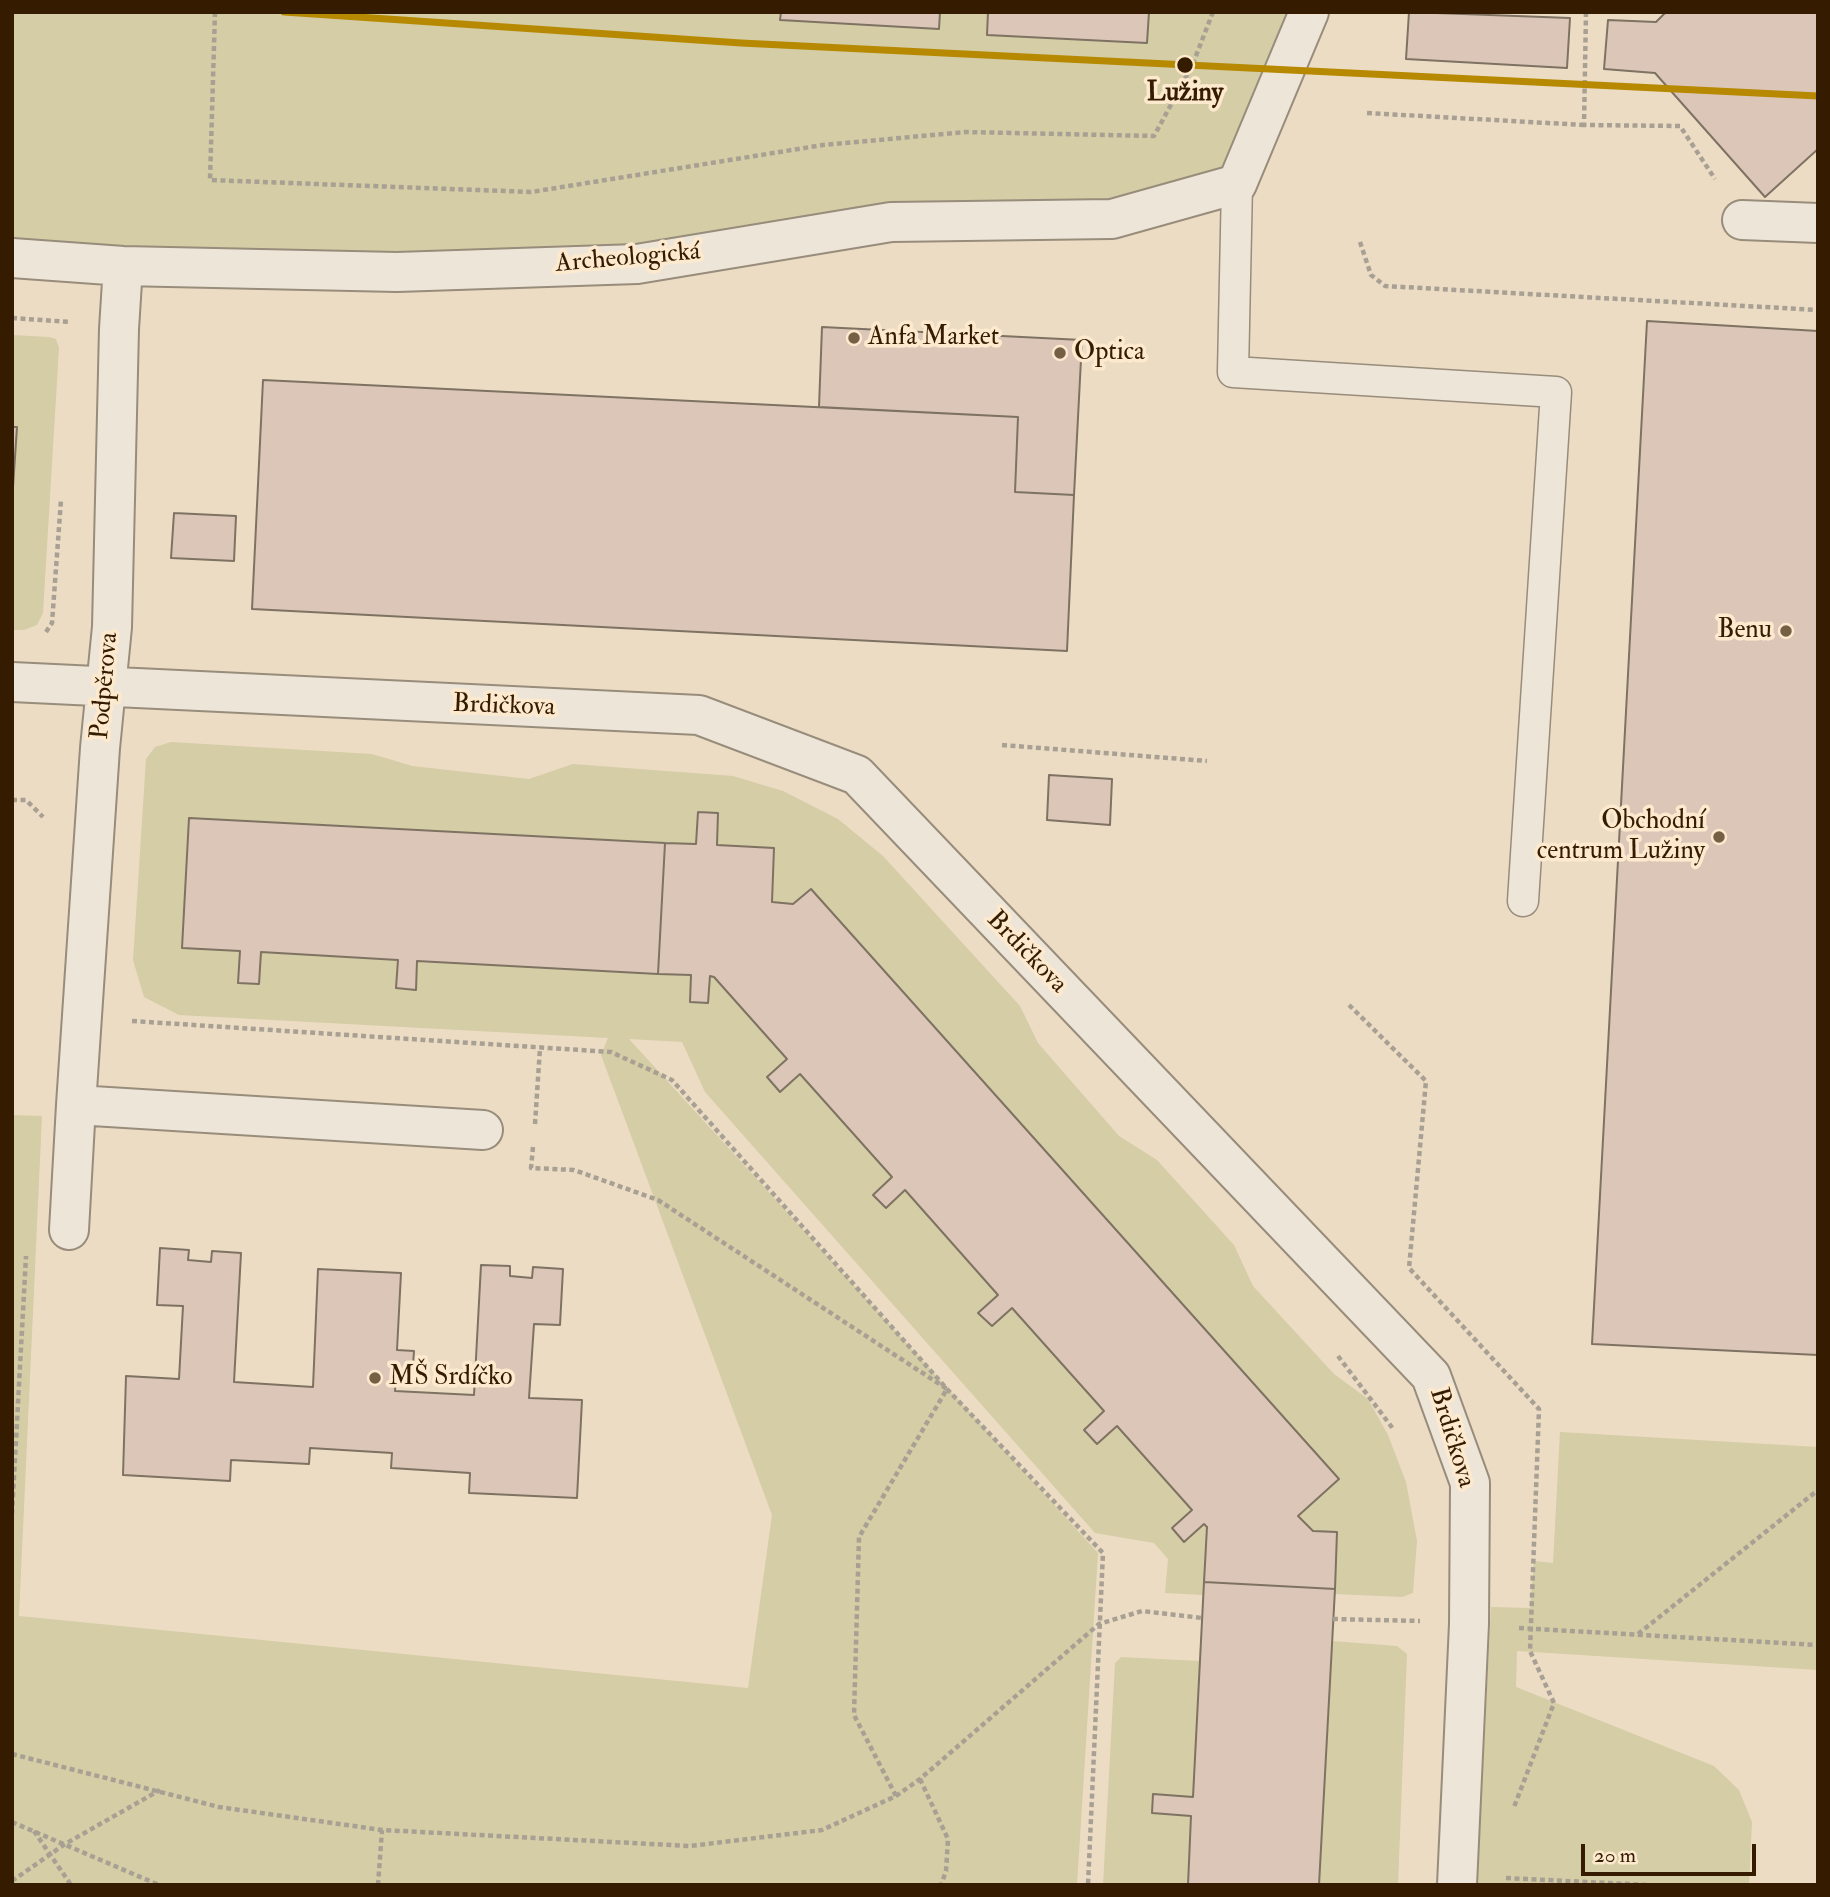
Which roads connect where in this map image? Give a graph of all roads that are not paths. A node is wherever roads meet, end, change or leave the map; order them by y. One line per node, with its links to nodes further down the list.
1 (1309, 12): 2 (street)
2 (1237, 184): 6 (street, Archeologická); 9 (lane)
3 (1742, 220): 4 (street)
4 (1818, 223)
5 (12, 258): 6 (street, Archeologická)
6 (123, 266): 8 (street, Podpěrova)
7 (12, 682): 8 (street, Brdičkova)
8 (108, 687): 10 (street, Podpěrova); 13 (street, Brdičkova)
9 (1523, 901)
10 (76, 1105): 11 (street); 12 (street, Podpěrova)
11 (483, 1130)
12 (69, 1230)
13 (1457, 1880)

